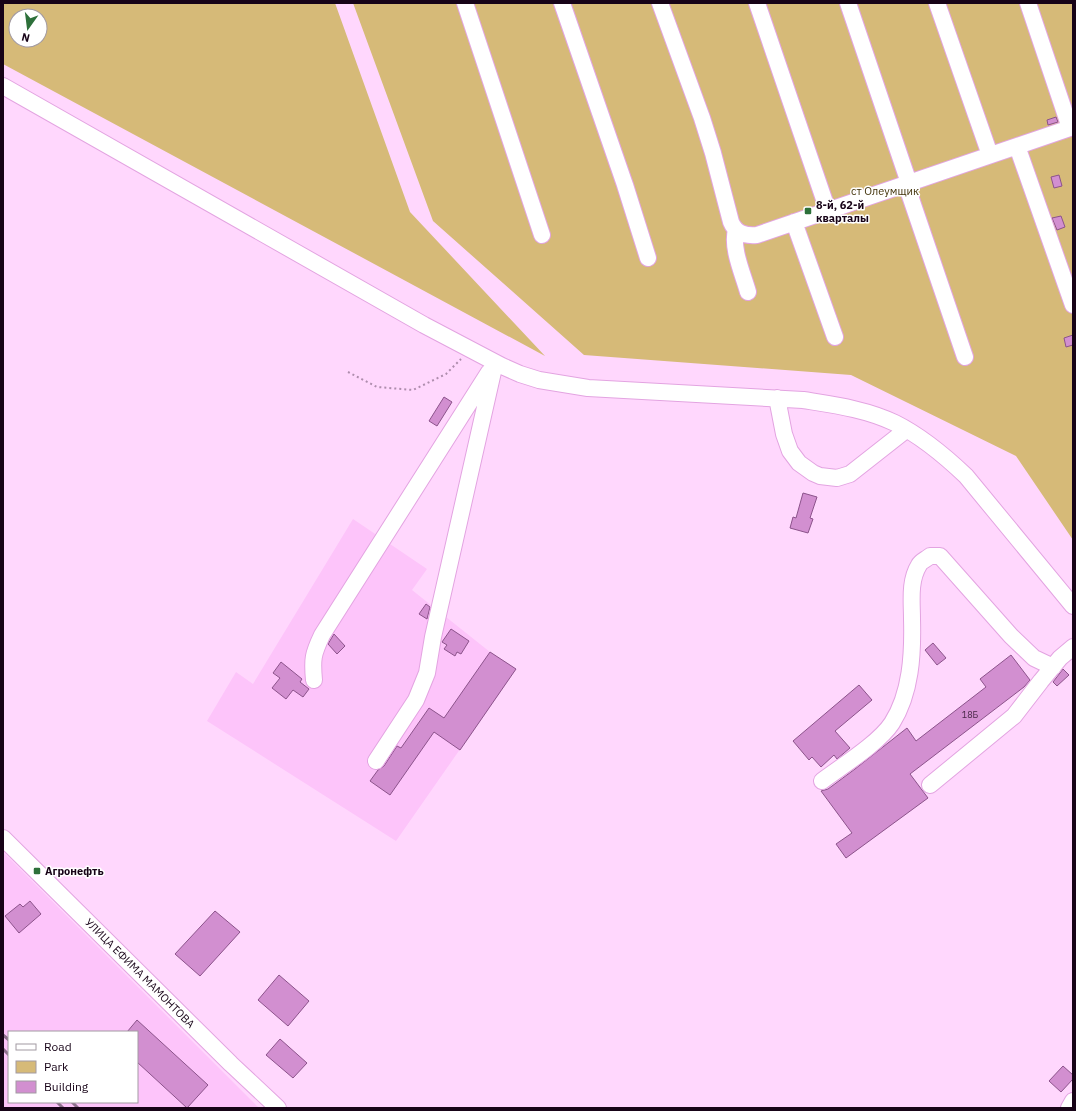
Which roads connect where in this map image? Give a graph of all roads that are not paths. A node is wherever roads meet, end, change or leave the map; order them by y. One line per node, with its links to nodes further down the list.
1 (465, 3): 16 (street)
2 (562, 3): 17 (street)
3 (660, 3): 15 (street)
4 (757, 3): 13 (street)
5 (848, 3): 12 (street)
6 (937, 3): 11 (street)
7 (1028, 3): 9 (street)
8 (3, 86): 22 (street)
9 (1072, 127): 10 (street)
10 (1017, 146): 11 (street); 19 (street)
11 (990, 155): 12 (street)
12 (908, 184): 13 (street); 21 (street)
13 (828, 211): 14 (street)
14 (794, 222): 15 (street); 20 (street)
15 (736, 230): 18 (street)
16 (542, 235)
17 (648, 258)
18 (748, 292)
19 (1073, 305)
20 (835, 337)
21 (966, 357)
22 (495, 363): 23 (street); 28 (street); 29 (street)
23 (776, 398): 24 (street); 24 (street)
24 (906, 430): 25 (street)
25 (1073, 606)
26 (1073, 647): 27 (street)
27 (1053, 667): 30 (street); 31 (street)
28 (314, 680)
29 (376, 761)
30 (822, 781)
31 (930, 785)
32 (3, 838): 34 (street, УЛИЦА ЕФИМА МАМОНТОВА)
33 (1073, 1101): 35 (street)
34 (278, 1108)
35 (1069, 1108)

